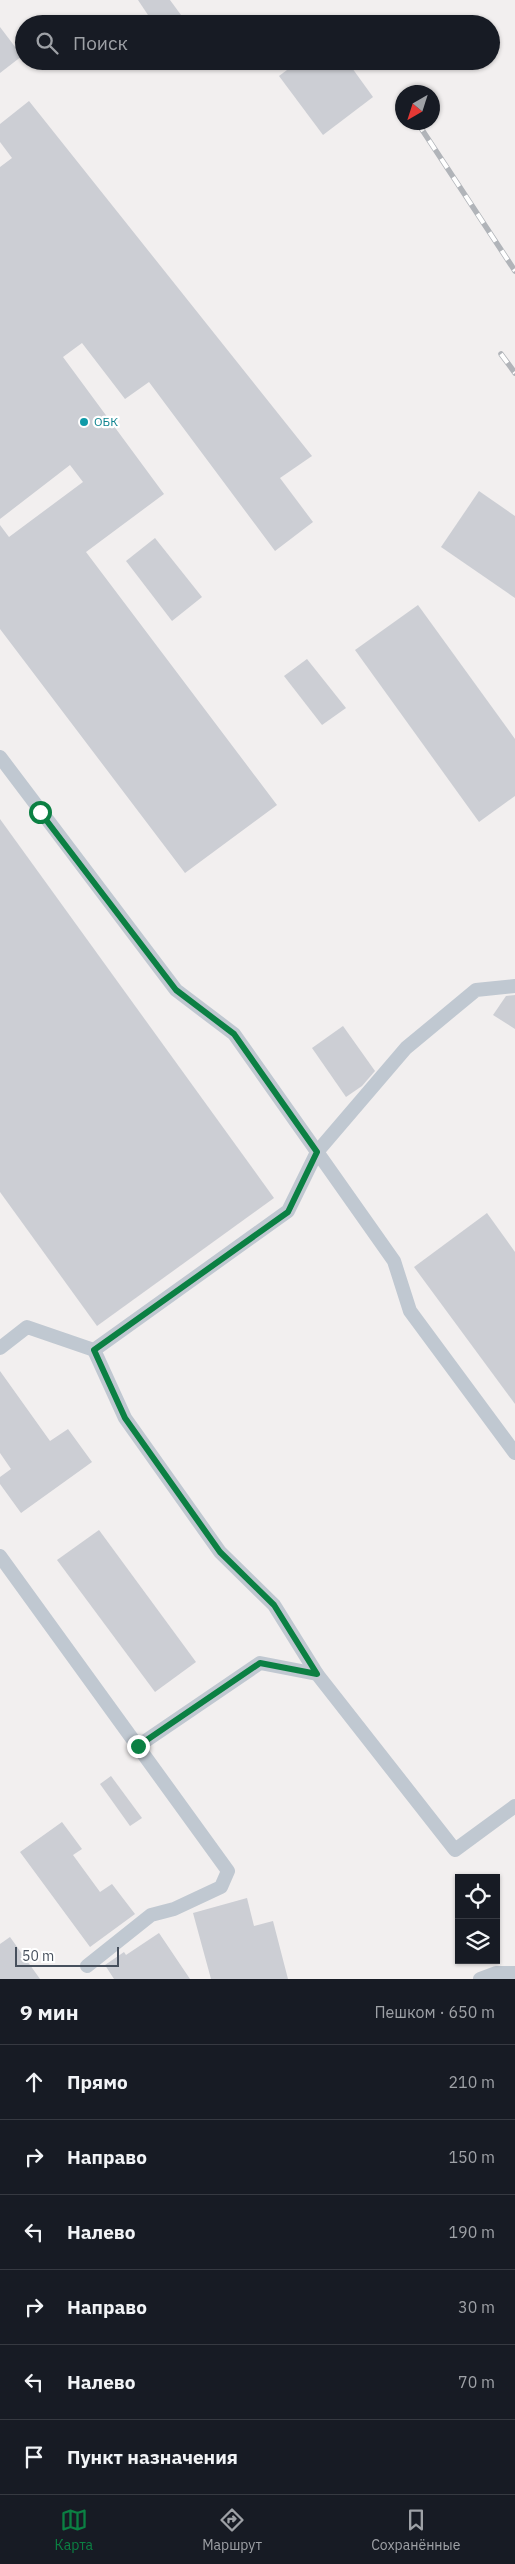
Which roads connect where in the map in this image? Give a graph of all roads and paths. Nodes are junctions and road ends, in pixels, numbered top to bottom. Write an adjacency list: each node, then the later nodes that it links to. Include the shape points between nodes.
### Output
1 (0, 757): 3 (lane, via 176,990 234,1034)
2 (515, 986): 3 (lane, via 476,990 420,1036 406,1048)
3 (317, 1152): 5 (lane, via 288,1212); 6 (lane, via 394,1261 410,1311)
4 (0, 1348): 5 (lane, via 27,1327)
5 (94, 1350): 8 (lane, via 125,1418 220,1552 274,1605)
6 (515, 1453)
7 (0, 1556): 9 (lane)
8 (317, 1674): 9 (lane, via 260,1663); 10 (lane, via 455,1850)
9 (138, 1746): 11 (lane, via 228,1871 222,1887 174,1909 151,1915)
10 (515, 1806)
11 (87, 1966)
12 (515, 1973): 13 (lane, via 496,1973)
13 (480, 1979)

